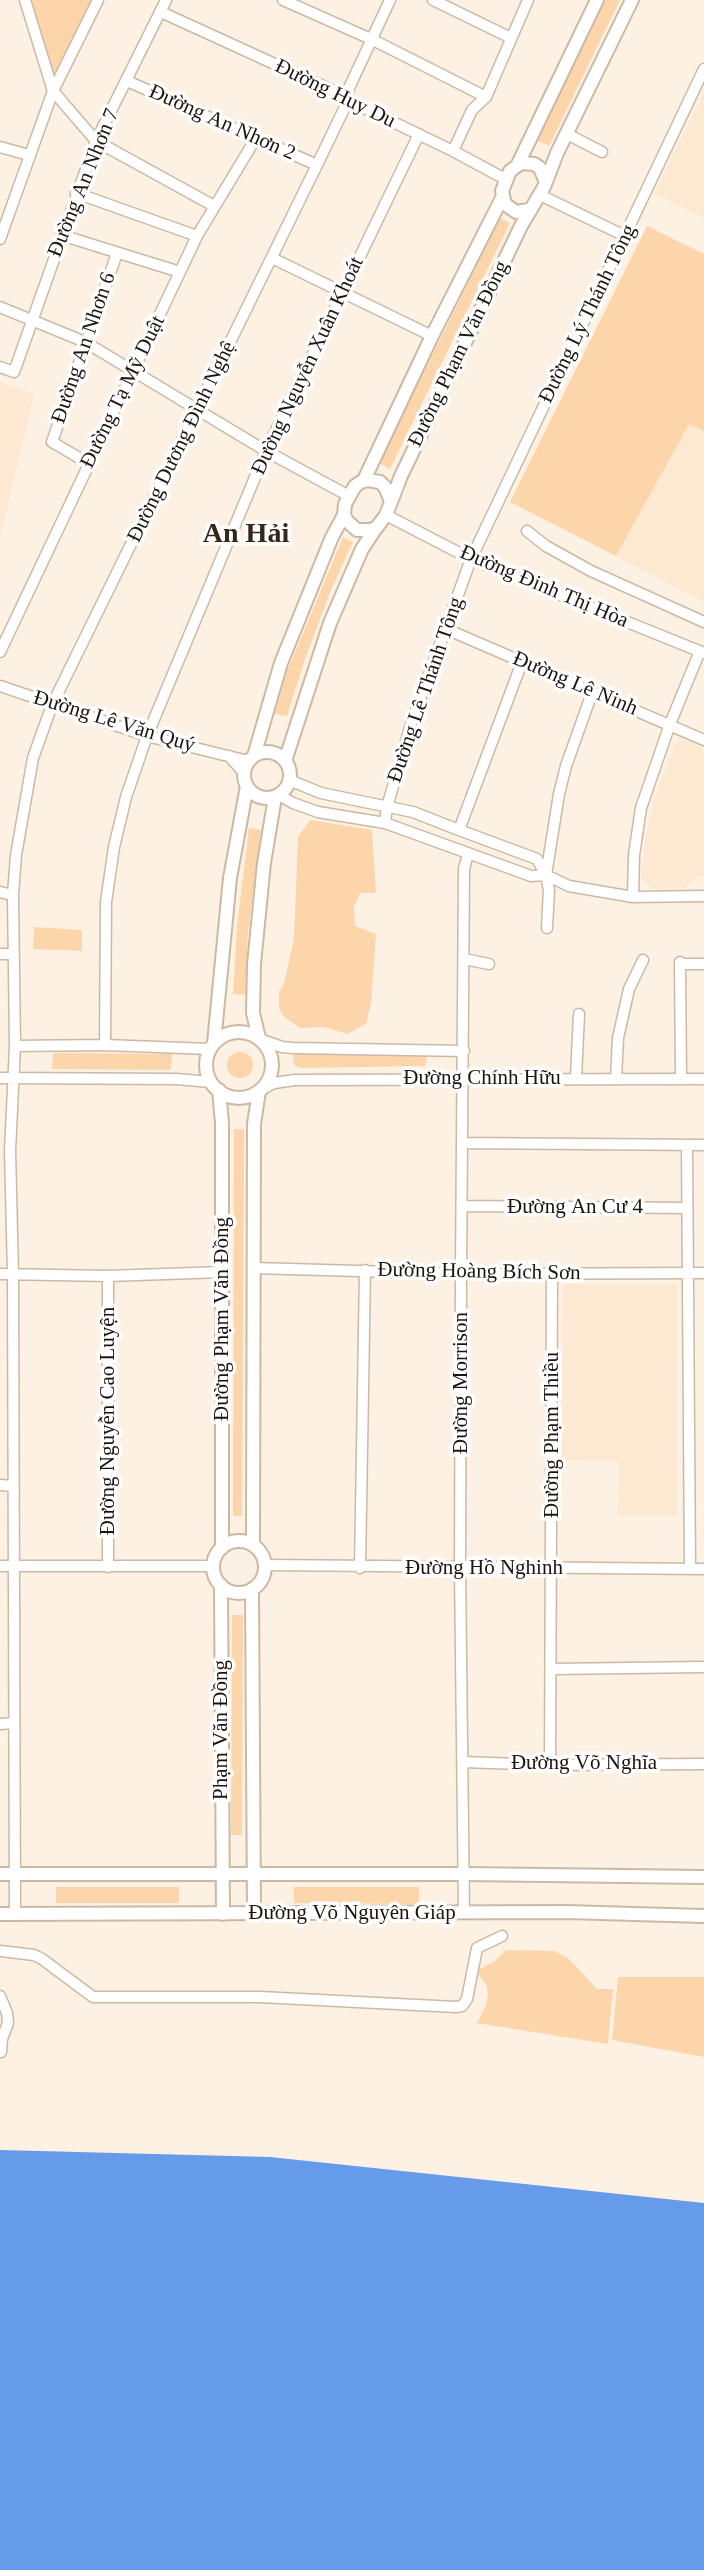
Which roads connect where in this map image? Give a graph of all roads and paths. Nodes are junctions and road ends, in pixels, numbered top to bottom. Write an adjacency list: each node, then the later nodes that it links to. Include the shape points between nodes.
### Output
1 (25, 0): 15 (street)
2 (98, 0): 15 (street)
3 (166, 0): 10 (street, Đường An Nhơn 7)
4 (283, 0): 12 (street)
5 (390, 0): 12 (street, Đường Dương Đình Nghệ)
6 (433, 0): 11 (street)
7 (528, 0): 11 (street)
8 (597, 0): 26 (main road)
9 (632, 0): 19 (main road)
10 (161, 12): 14 (street, Đường An Nhơn 7); 17 (street, Đường Huy Du)
11 (511, 38): 16 (street)
12 (370, 39): 16 (street); 17 (street, Đường Dương Đình Nghệ)
13 (704, 69): 37 (street, Đường Lý Thánh Tông)
14 (127, 81): 20 (street, Đường An Nhơn 2); 21 (street, Đường An Nhơn 7)
15 (53, 91): 21 (street); 25 (street)
16 (486, 97): 23 (street, via 472,110)
17 (347, 98): 18 (street, Đường Huy Du); 27 (street, Đường Dương Đình Nghệ)
18 (419, 134): 23 (street, Đường Huy Du); 42 (street, Đường Nguyễn Xuân Khoát)
19 (567, 134): 24 (street); 29 (main road)
20 (256, 138): 27 (street, Đường An Nhơn 2); 33 (street, Đường Tạ Mỹ Duật)
21 (96, 141): 30 (street, Đường An Nhơn 7); 33 (street)
22 (0, 147): 25 (street)
23 (453, 151): 28 (street, Đường Huy Du)
24 (602, 152)
25 (29, 155): 38 (street)
26 (518, 164): 28 (main road); 29 (main road, via 534,164)
27 (317, 165): 40 (street, Đường Dương Đình Nghệ)
28 (507, 180): 32 (main road)
29 (545, 180): 31 (main road)
30 (76, 193): 35 (street, Đường An Nhơn 7); 36 (street)
31 (540, 195): 34 (main road); 37 (street)
32 (502, 198): 34 (main road, via 516,212); 45 (main road, Đường Phạm Văn Đồng)
33 (215, 206): 36 (street, Đường Tạ Mỹ Duật)
34 (529, 210): 54 (main road, Đường Phạm Văn Đồng)
35 (61, 235): 39 (street); 44 (street, Đường An Nhơn 7)
36 (197, 236): 41 (street, Đường Tạ Mỹ Duật)
37 (625, 236): 59 (street, Đường Lý Thánh Tông)
38 (0, 239)
39 (117, 253): 41 (street); 46 (street, Đường An Nhơn 6)
40 (272, 258): 42 (street); 49 (street, Đường Dương Đình Nghệ)
41 (180, 272): 48 (street, Đường Tạ Mỹ Duật)
42 (342, 294): 45 (street); 50 (street, Đường Nguyễn Xuân Khoát)
43 (0, 307): 44 (street)
44 (31, 320): 46 (street); 47 (street, Đường An Nhơn 7, via 14,372)
45 (432, 336): 52 (main road, Đường Phạm Văn Đồng)
46 (85, 342): 48 (street); 51 (street, Đường An Nhơn 6, via 52,442)
47 (0, 367)
48 (133, 372): 49 (street); 51 (street, Đường Tạ Mỹ Duật)
49 (198, 410): 50 (street); 67 (street, Đường Dương Đình Nghệ)
50 (266, 451): 53 (street); 69 (street, Đường Nguyễn Xuân Khoát)
51 (88, 463): 62 (street, Đường Tạ Mỹ Duật)
52 (364, 480): 53 (main road); 54 (main road, via 380,482)
53 (349, 496): 55 (main road)
54 (390, 499): 56 (main road)
55 (344, 515): 57 (main road, via 357,530); 72 (main road, via 281,663)
56 (386, 515): 57 (main road); 59 (street, Đường Đinh Thị Hòa)
57 (377, 527): 71 (main road, via 362,549 330,623)
58 (527, 531): 60 (street, via 591,571)
59 (471, 559): 61 (street, Đường Lê Thánh Tông); 63 (street, Đường Đinh Thị Hòa)
60 (704, 622)
61 (446, 629): 64 (street, Đường Lê Ninh); 75 (street, Đường Lê Thánh Tông)
62 (0, 652)
63 (702, 652): 68 (street)
64 (522, 662): 66 (street, Đường Lê Ninh); 77 (street)
65 (0, 686): 67 (street, Đường Lê Văn Quý)
66 (592, 693): 68 (street, Đường Lê Ninh); 79 (street, via 566,766)
67 (52, 705): 69 (street, Đường Lê Văn Quý); 81 (street, Đường Dương Đình Nghệ, via 33,758)
68 (670, 724): 70 (street, Đường Lê Ninh); 83 (street, via 641,808)
69 (147, 736): 72 (street, Đường Lê Văn Quý, via 229,756); 93 (street, Đường Nguyễn Xuân Khoát, via 126,797 106,902)
70 (704, 740)
71 (285, 761): 72 (main road, via 271,752); 73 (main road)
72 (248, 769): 74 (main road, via 259,797); 95 (main road, via 230,878)
73 (289, 780): 74 (main road); 75 (street, via 321,793)
74 (277, 796): 76 (street, via 318,812); 92 (main road, via 264,863 254,964 253,1013)
75 (387, 807): 76 (street, Đường Lê Thánh Tông); 77 (street)
76 (385, 823): 78 (street)
77 (460, 830): 79 (street, via 537,859)
78 (468, 854): 79 (street, via 531,876); 87 (street, Đường Morrison)
79 (546, 875): 83 (street, via 569,887); 84 (street)
80 (0, 892): 81 (street)
81 (13, 895): 86 (street, Đường Dương Đình Nghệ)
82 (704, 896): 83 (street)
83 (634, 897)
84 (547, 928)
85 (0, 954): 86 (street)
86 (13, 954): 94 (street, Đường Dương Đình Nghệ)
87 (464, 959): 89 (street); 96 (street, Đường Morrison)
88 (643, 960): 101 (street, via 629,989 618,1038)
89 (489, 964)
90 (704, 964): 102 (street, via 680,963)
91 (579, 1014): 100 (street)
92 (261, 1039): 95 (main road, via 236,1031); 96 (street, Đường Chính Hữu, via 293,1048); 105 (main road, via 273,1064)
93 (105, 1045): 94 (street); 95 (street)
94 (15, 1046): 98 (street)
95 (212, 1046): 104 (main road, via 206,1066)
96 (464, 1051): 99 (street, Đường Morrison)
97 (0, 1078): 98 (street)
98 (14, 1078): 104 (street, via 176,1079); 109 (street)
99 (464, 1078): 100 (street, Đường Chính Hữu); 105 (street, Đường Chính Hữu, via 295,1080); 106 (street, Đường Morrison)
100 (576, 1078): 101 (street, Đường Chính Hữu)
101 (616, 1079): 102 (street, Đường Chính Hữu)
102 (681, 1079): 103 (street, Đường Chính Hữu)
103 (704, 1079)
104 (215, 1086): 105 (main road, via 234,1098); 114 (main road, Đường Phạm Văn Đồng, via 222,1124)
105 (261, 1090): 112 (main road, Đường Phạm Văn Đồng, via 254,1124)
106 (463, 1143): 107 (street); 110 (street, Đường Morrison)
107 (687, 1145): 108 (street); 111 (street)
108 (704, 1145)
109 (5, 1151): 118 (street)
110 (462, 1206): 111 (street, Đường An Cư 4); 119 (street, Đường Morrison)
111 (687, 1208): 115 (street)
112 (254, 1268): 113 (street, Đường Hoàng Bích Sơn); 124 (main road, Đường Phạm Văn Đồng)
113 (365, 1270): 119 (street, Đường Hoàng Bích Sơn); 131 (street)
114 (222, 1272): 121 (street); 125 (main road, Đường Phạm Văn Đồng)
115 (686, 1273): 116 (street, Đường Hoàng Bích Sơn); 120 (street, Đường Hoàng Bích Sơn); 134 (street)
116 (704, 1273)
117 (0, 1274): 118 (street)
118 (13, 1274): 121 (street); 123 (street)
119 (461, 1274): 120 (street, Đường Hoàng Bích Sơn); 132 (street, Đường Morrison)
120 (552, 1274): 133 (street, Đường Phạm Thiều)
121 (108, 1276): 130 (street, Đường Nguyễn Cao Luyện)
122 (0, 1485): 123 (street)
123 (13, 1486): 127 (street)
124 (253, 1545): 125 (main road, via 233,1542); 129 (main road)
125 (222, 1548): 128 (main road)
126 (0, 1566): 127 (street)
127 (14, 1566): 130 (street); 140 (street)
128 (214, 1566): 130 (street); 136 (main road)
129 (265, 1566): 131 (street, Đường Hồ Nghinh); 137 (main road)
130 (108, 1567)
131 (360, 1568): 132 (street, Đường Hồ Nghinh)
132 (460, 1568): 133 (street, Đường Hồ Nghinh); 142 (street, Đường Morrison)
133 (551, 1568): 134 (street, Đường Hồ Nghinh); 139 (street, Đường Phạm Thiều)
134 (690, 1569): 135 (street, Đường Hồ Nghinh)
135 (704, 1569)
136 (221, 1585): 137 (main road, via 233,1592); 149 (main road, Phạm Văn Đồng)
137 (252, 1589): 147 (main road, Phạm Văn Đồng)
138 (704, 1667): 139 (street)
139 (552, 1669): 144 (street, Đường Phạm Thiều)
140 (14, 1723): 141 (street); 146 (street)
141 (0, 1724)
142 (463, 1762): 144 (street, Đường Võ Nghĩa); 148 (street, Đường Morrison)
143 (704, 1764): 144 (street, Đường Võ Nghĩa)
144 (550, 1765)
145 (0, 1874): 146 (main road, Đường Võ Nguyên Giáp)
146 (15, 1874): 149 (main road, Đường Võ Nguyên Giáp); 154 (street)
147 (254, 1874): 148 (main road, Đường Võ Nguyên Giáp); 149 (main road, Đường Võ Nguyên Giáp); 151 (main road)
148 (464, 1874): 150 (main road, Đường Võ Nguyên Giáp); 152 (street, Đường Morrison)
149 (222, 1875): 155 (main road)
150 (704, 1877)
151 (254, 1913): 152 (main road, Đường Võ Nguyên Giáp); 155 (main road, Đường Võ Nguyên Giáp)
152 (464, 1913): 156 (main road, Đường Võ Nguyên Giáp)
153 (0, 1914): 154 (main road, Đường Võ Nguyên Giáp)
154 (15, 1914): 155 (main road, Đường Võ Nguyên Giáp)
155 (223, 1914)
156 (704, 1916)
157 (502, 1936): 158 (street, via 477,1948 467,1999 456,2007 260,1997 93,1997 34,1955)
158 (0, 1951)
159 (0, 1996): 160 (street, via 8,2022)
160 (1, 2052)

